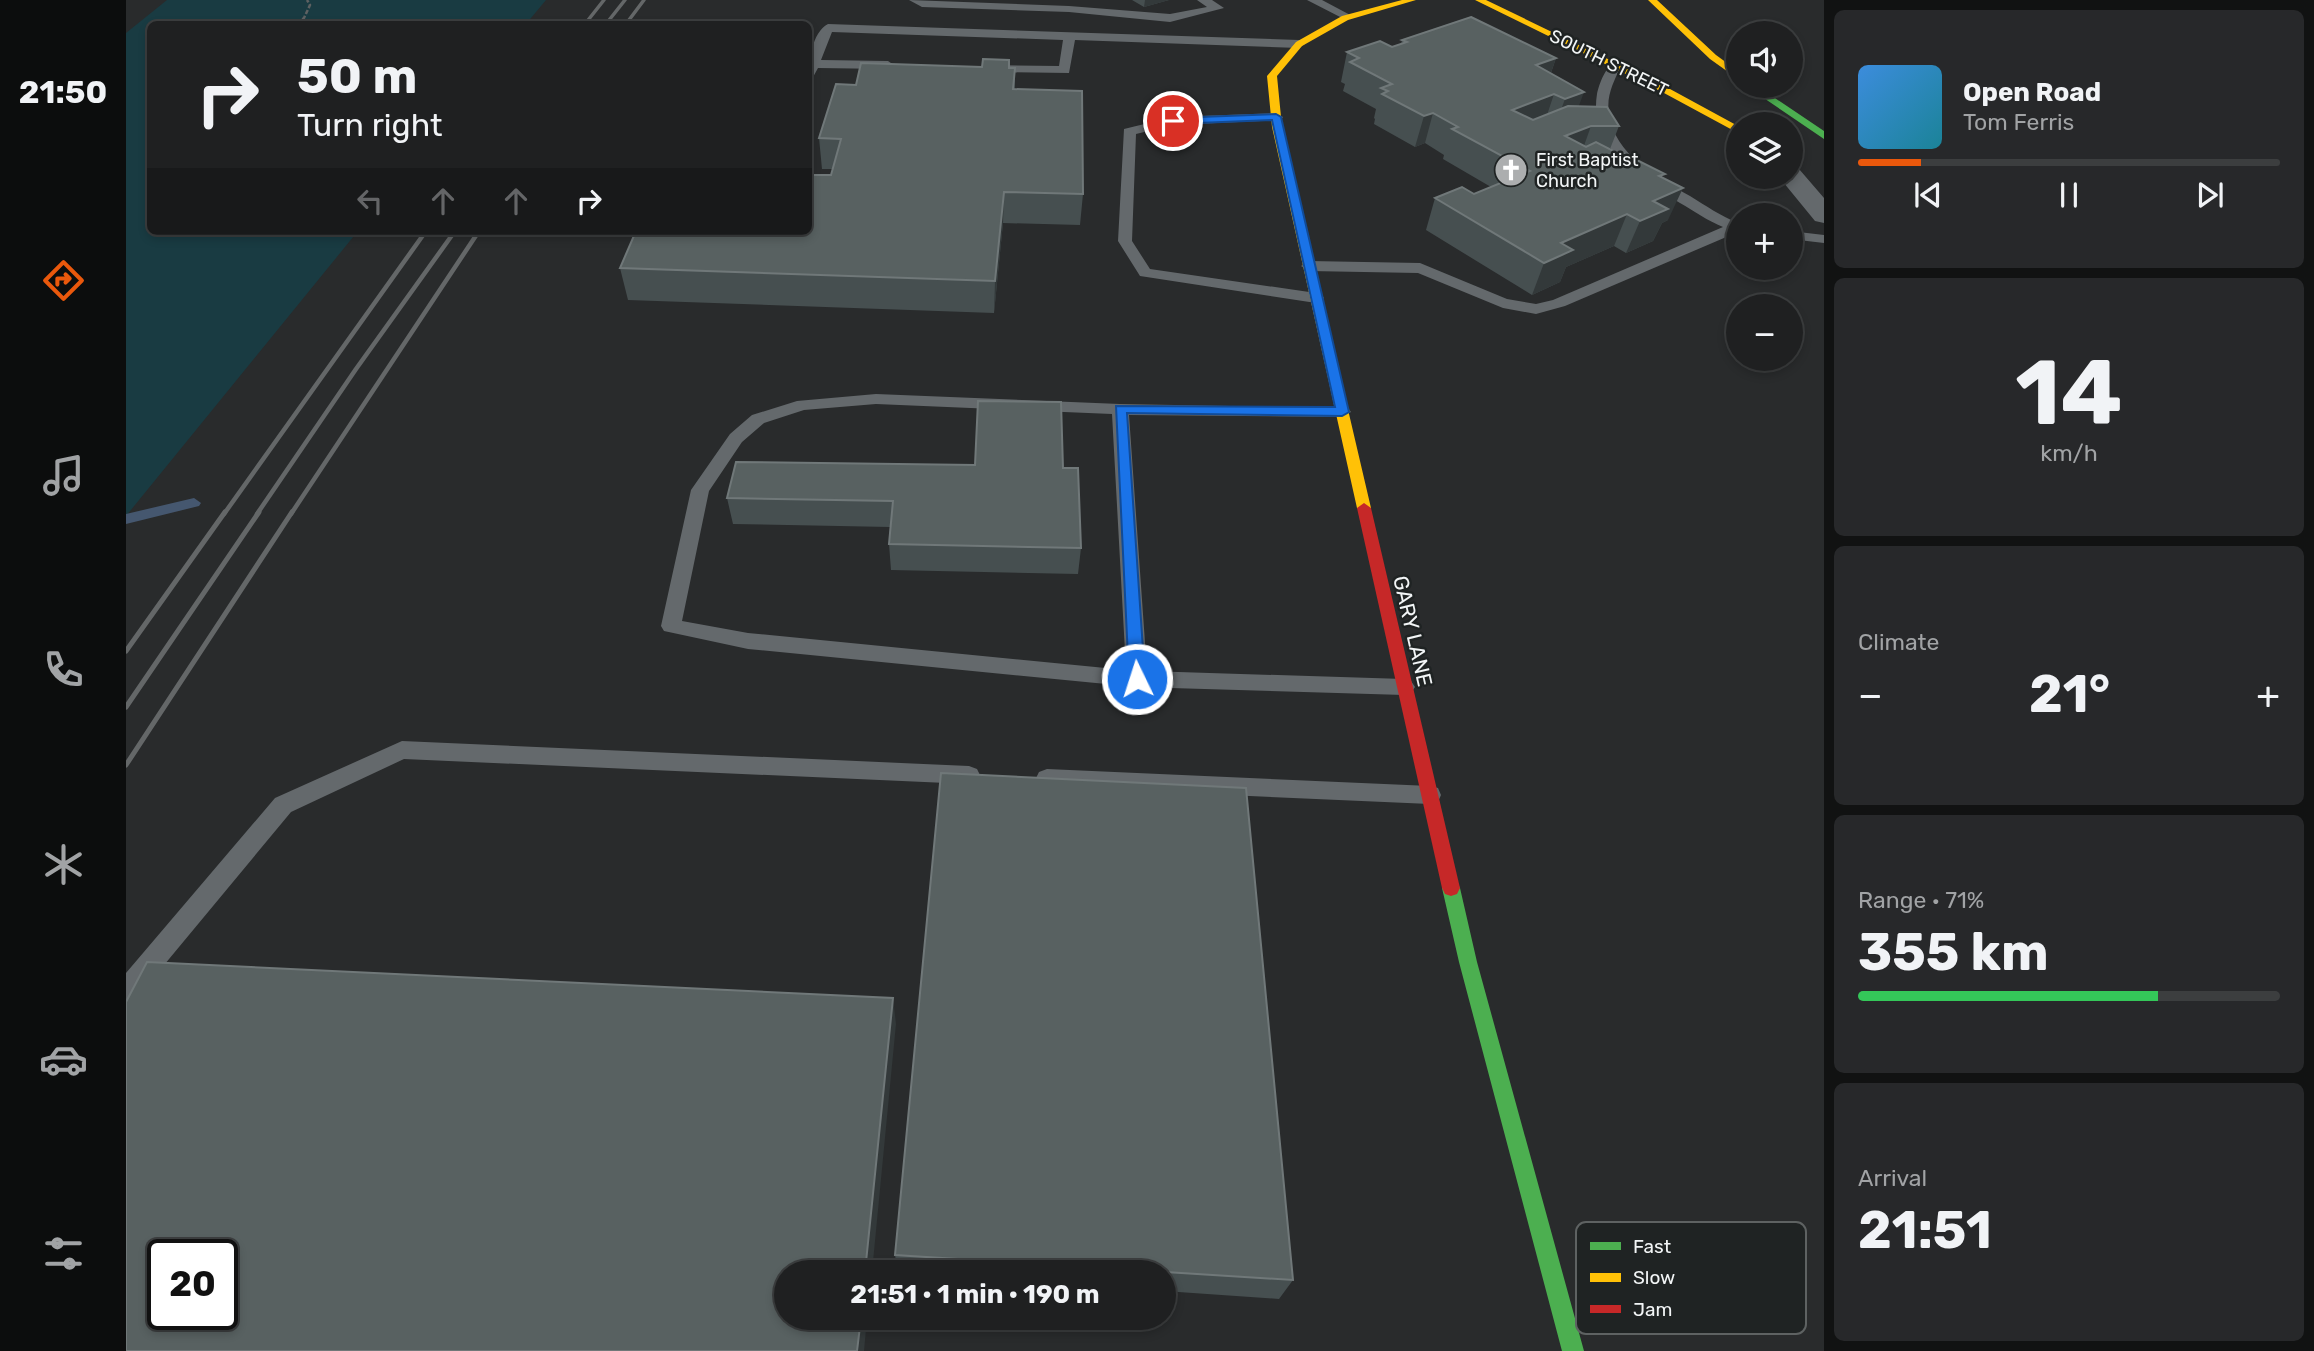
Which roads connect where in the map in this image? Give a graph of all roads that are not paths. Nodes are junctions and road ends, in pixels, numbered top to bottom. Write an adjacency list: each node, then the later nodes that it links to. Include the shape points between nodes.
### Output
1 (915, 0): 2 (lane, via 1170,18 1218,8)
2 (1203, 0)
3 (1313, 0): 7 (lane)
4 (1412, 0): 7 (street, GARY LANE)
5 (1479, 0): 11 (street, SOUTH STREET)
6 (1652, 0): 13 (street)
7 (1348, 17): 9 (street, GARY LANE)
8 (1069, 36): 9 (lane); 12 (lane, via 1065,70); 14 (lane, via 828,28)
9 (1299, 44): 17 (street, GARY LANE, via 1272,76)
10 (906, 66): 15 (lane)
11 (1615, 66): 18 (street, SOUTH STREET); 22 (lane, via 1604,83 1600,110 1610,143 1646,177)
12 (972, 67)
13 (1726, 67)
14 (812, 68)
15 (812, 70)
16 (1769, 98): 19 (street)
17 (1276, 117): 26 (street, GARY LANE); 27 (lane, via 1173,121 1129,132 1125,241 1145,273)
18 (1726, 124)
19 (1824, 136)
20 (1802, 189): 21 (street)
21 (1824, 215)
22 (1726, 222)
23 (1726, 232): 26 (lane, via 1536,309 1503,303 1420,268)
24 (1803, 237): 25 (lane)
25 (1824, 239)
26 (1309, 266): 27 (street, GARY LANE)
27 (1316, 298): 29 (street, GARY LANE)
28 (1120, 409): 29 (lane); 30 (lane); 30 (lane, via 876,399 803,405 758,419 736,438 700,490 671,626 748,641)
29 (1342, 412): 31 (street, GARY LANE)
30 (1137, 679): 31 (lane)
31 (1404, 687): 34 (street, GARY LANE)
32 (985, 776): 35 (lane, via 401,750 284,804)
33 (1027, 778): 34 (lane)
34 (1430, 795): 36 (street, GARY LANE, via 1468,962)
35 (126, 992)
36 (1573, 1351)

